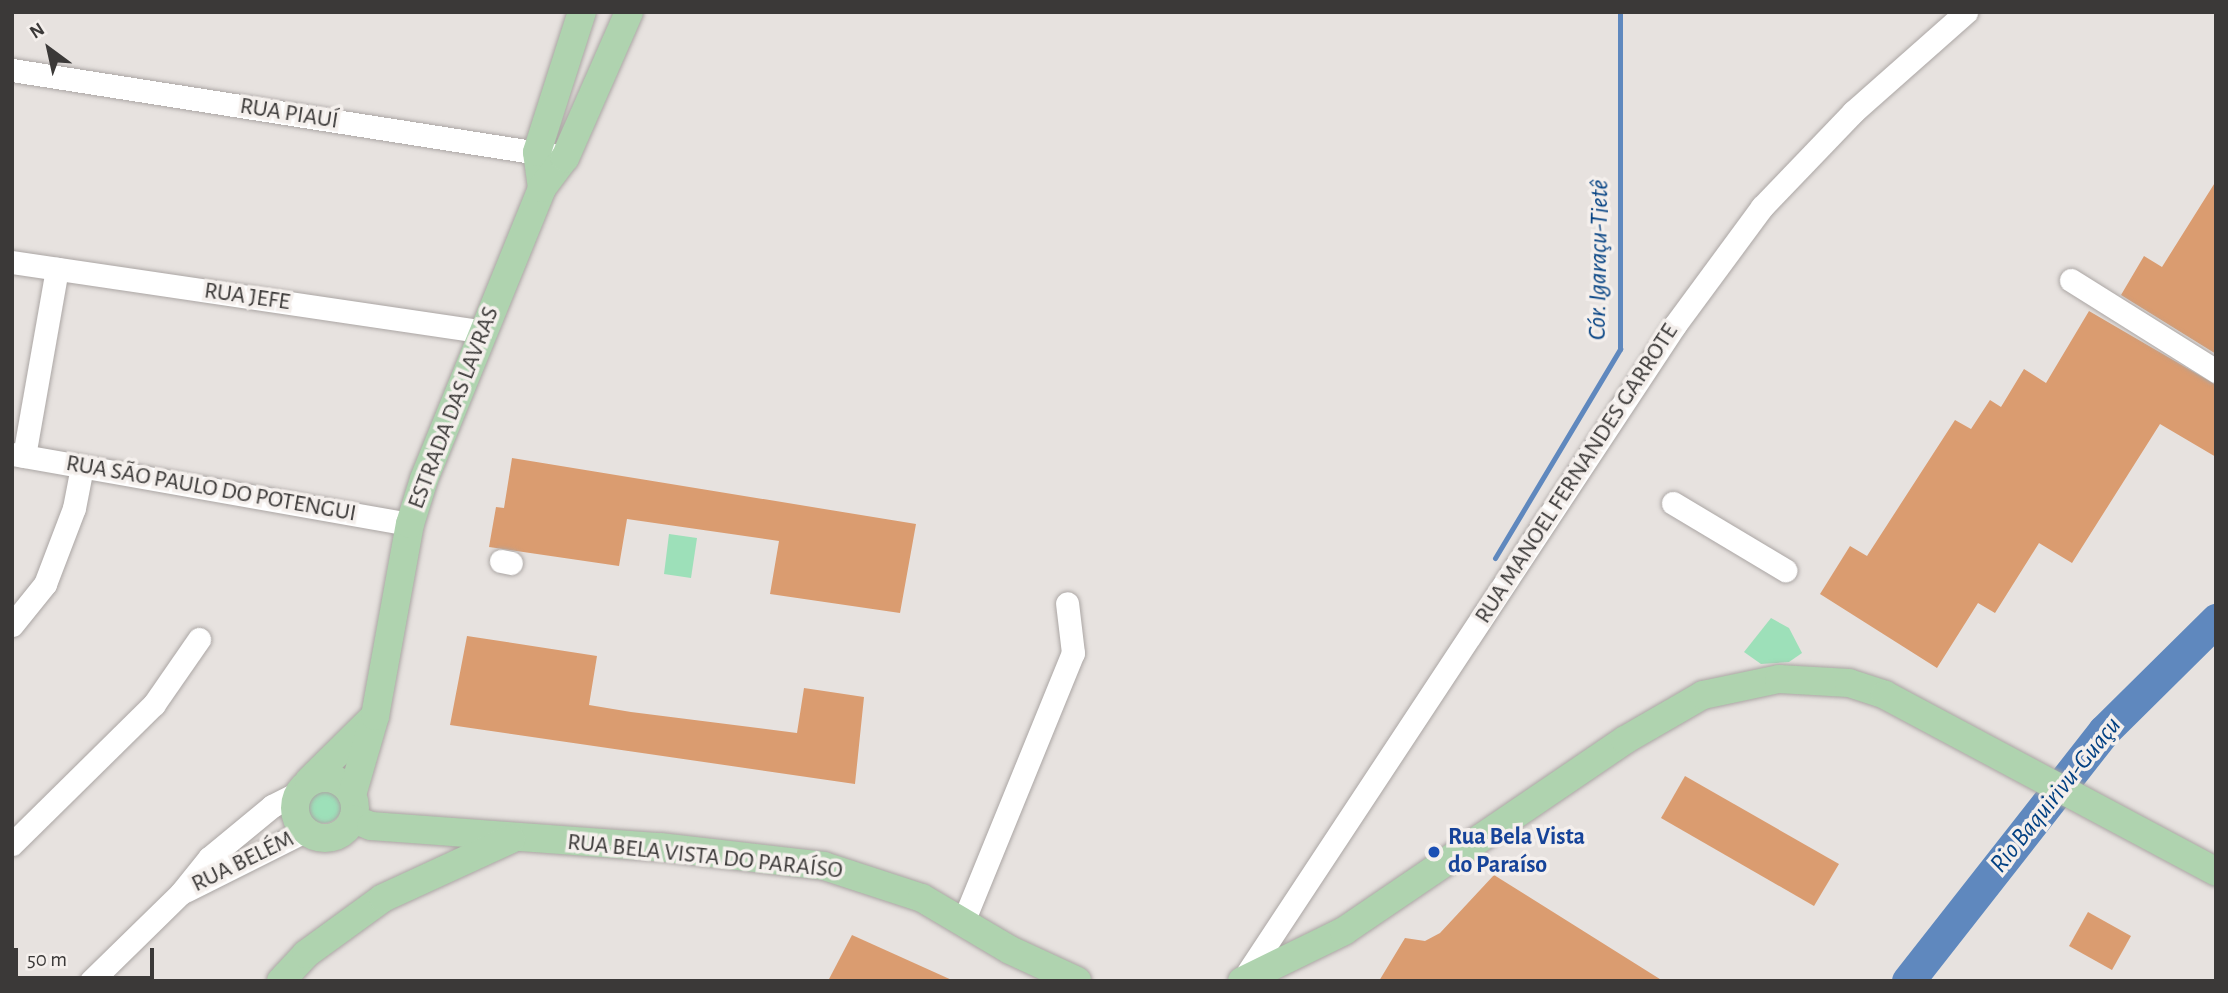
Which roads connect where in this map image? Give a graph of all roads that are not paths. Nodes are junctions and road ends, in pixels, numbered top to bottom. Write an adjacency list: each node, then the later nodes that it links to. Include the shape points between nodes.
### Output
1 (582, 12): 5 (main road)
2 (629, 12): 6 (main road, ESTRADA DAS LAVRAS)
3 (1966, 12): 34 (street, RUA MANOEL FERNANDES GARROTE, via 1853,112 1762,207 1675,326)
4 (12, 70): 5 (street, RUA PIAUÍ)
5 (537, 152): 6 (street, RUA PIAUÍ); 7 (main road)
6 (565, 158): 7 (main road, ESTRADA DAS LAVRAS)
7 (542, 188): 11 (main road, ESTRADA DAS LAVRAS)
8 (12, 262): 9 (street, RUA JEFE)
9 (57, 269): 11 (street, RUA JEFE); 13 (street)
10 (2071, 280): 12 (street)
11 (482, 331): 16 (main road, ESTRADA DAS LAVRAS, via 447,413)
12 (2216, 371)
13 (18, 455): 14 (street, RUA SÃO PAULO DO POTENGUI)
14 (82, 467): 16 (street, RUA SÃO PAULO DO POTENGUI); 19 (street, via 74,508 45,584)
15 (1673, 503): 17 (street)
16 (411, 524): 21 (main road, ESTRADA DAS LAVRAS)
17 (1785, 570)
18 (1067, 603): 30 (street, via 1073,653)
19 (12, 625)
20 (200, 639): 26 (street, via 154,704)
21 (375, 716): 22 (main road); 23 (main road, ESTRADA DAS LAVRAS)
22 (304, 787): 23 (main road, via 339,781); 24 (main road, via 295,813); 29 (street, RUA BELÉM, via 272,806 209,858)
23 (347, 817): 24 (main road, via 325,838); 25 (main road, RUA BELA VISTA DO PARAÍSO, via 371,826); 27 (main road)
24 (305, 831): 29 (street, RUA BELÉM)
25 (514, 838): 27 (main road); 30 (main road, RUA BELA VISTA DO PARAÍSO, via 660,847 824,866 922,898)
26 (12, 844)
27 (469, 858): 33 (main road, via 383,898 347,921)
28 (2216, 873): 34 (main road, via 1885,695 1849,683 1791,679 1742,684 1703,695 1625,740 1344,931)
29 (181, 893): 32 (street, RUA BELÉM)
30 (963, 922): 31 (main road, RUA BELA VISTA DO PARAÍSO)
31 (1071, 980)
32 (91, 981)
33 (281, 981)
34 (1242, 981)

